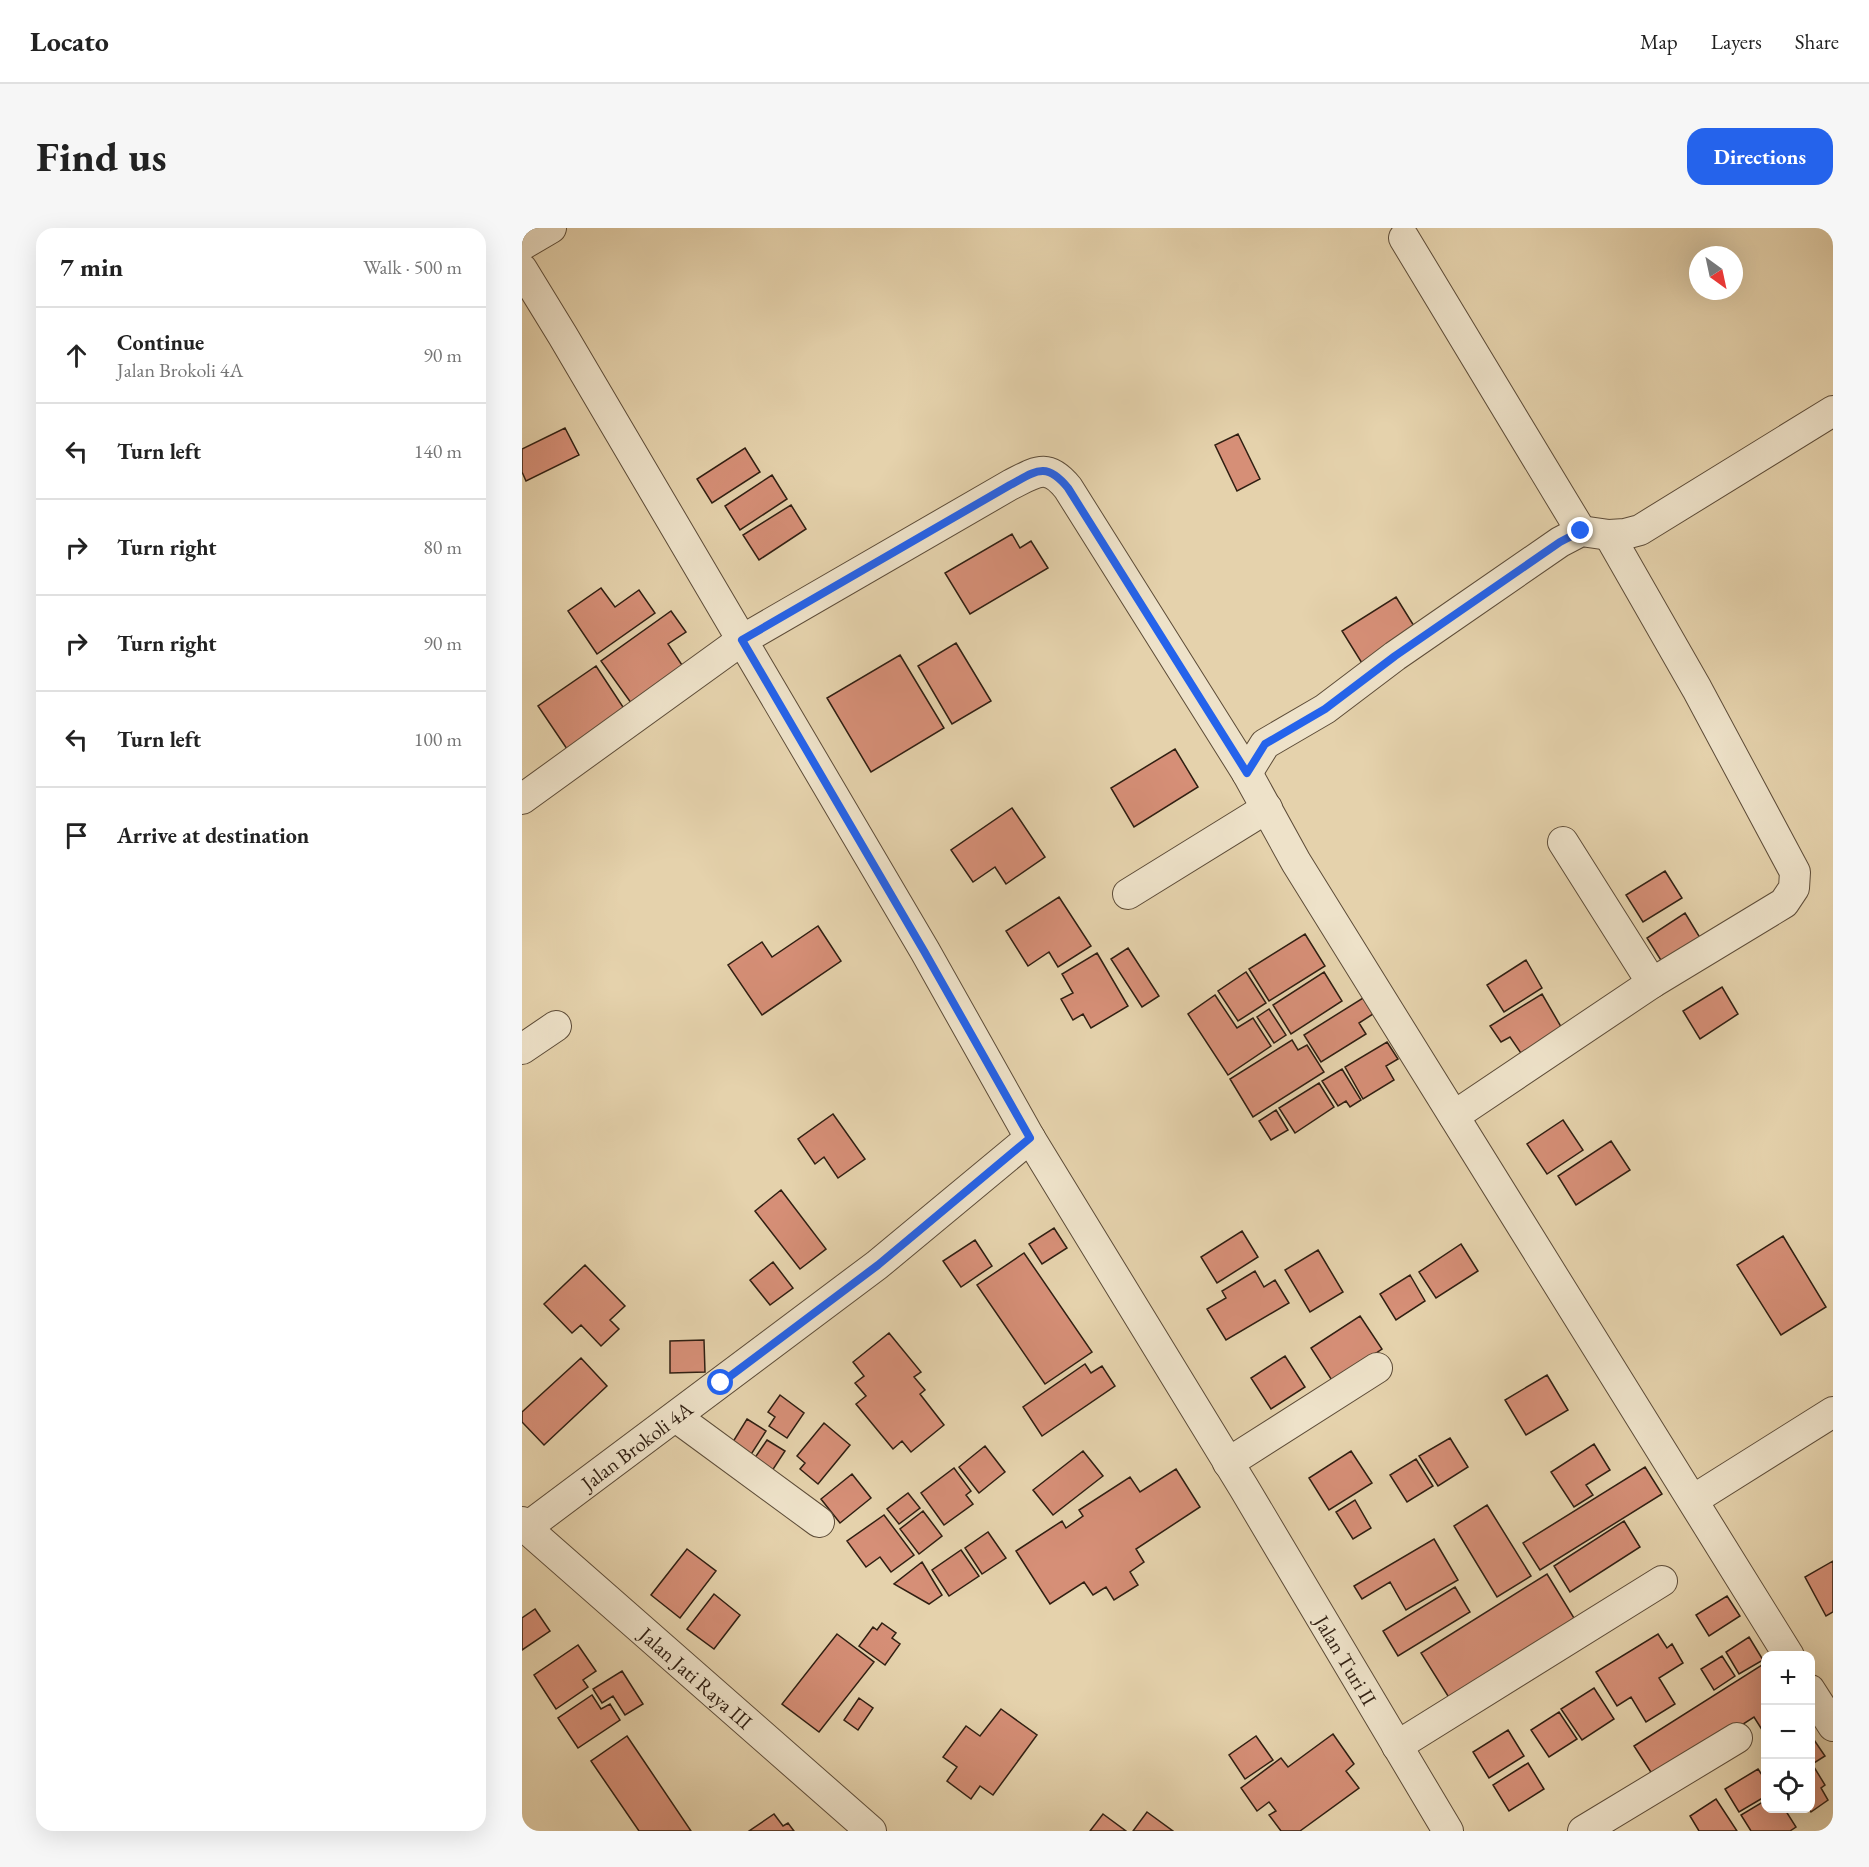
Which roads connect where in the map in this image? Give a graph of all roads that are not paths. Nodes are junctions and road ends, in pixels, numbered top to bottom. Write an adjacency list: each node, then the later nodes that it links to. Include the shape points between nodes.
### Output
1 (551, 228): 3 (street)
2 (1404, 238): 6 (street)
3 (522, 245)
4 (522, 269): 7 (street, Jalan Turi II)
5 (1833, 411): 6 (street, via 1651,524 1625,534)
6 (1595, 533): 8 (street, via 1560,542 1414,642 1325,709 1265,744); 13 (street, via 1697,689 1795,872 1794,888 1784,903)
7 (742, 640): 8 (street, via 1010,485 1032,473 1048,470 1068,488); 9 (street); 17 (street, Jalan Turi II)
8 (1247, 773): 10 (street)
9 (522, 799)
10 (1267, 808): 12 (street); 16 (street, via 1296,862)
11 (1563, 842): 13 (street)
12 (1128, 894)
13 (1652, 983): 16 (street)
14 (556, 1026): 15 (street)
15 (522, 1050)
16 (1454, 1116): 22 (street)
17 (1030, 1138): 20 (street, Jalan Brokoli 4A, via 878,1265); 21 (street, Jalan Turi II)
18 (1377, 1368): 21 (street)
19 (1833, 1412): 22 (street)
20 (676, 1417): 23 (street); 24 (street, Jalan Brokoli 4A)
21 (1227, 1463): 30 (street, Jalan Turi II)
22 (1694, 1500): 26 (street)
23 (819, 1522)
24 (524, 1525): 31 (street, Jalan Jati Raya III)
25 (1662, 1581): 30 (street)
26 (1786, 1651)
27 (1815, 1698): 28 (street)
28 (1833, 1726)
29 (1737, 1738): 33 (street)
30 (1397, 1746): 32 (street, Jalan Turi II)
31 (871, 1831)
32 (1448, 1831)
33 (1583, 1831)

